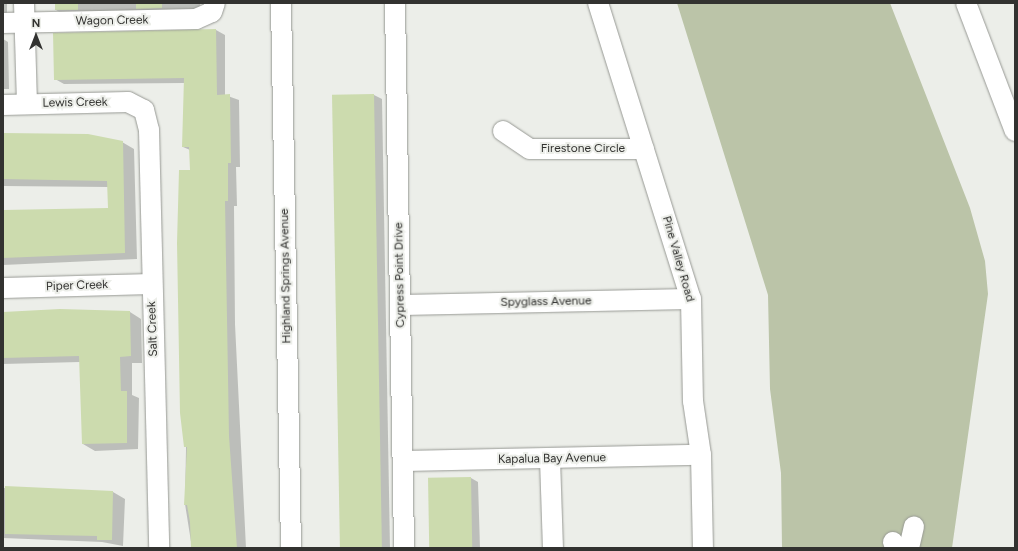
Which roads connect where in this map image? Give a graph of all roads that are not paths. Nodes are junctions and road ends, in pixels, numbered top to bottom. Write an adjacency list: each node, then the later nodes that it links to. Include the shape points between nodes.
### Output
1 (281, 3): 24 (street, Highland Springs Avenue)
2 (395, 3): 17 (street, Cypress Point Drive)
3 (598, 3): 13 (street, Pine Valley Road)
4 (966, 3): 12 (street)
5 (215, 5): 6 (street, Wagon Creek, via 204,18 196,19)
6 (25, 13): 7 (street, Wagon Creek); 8 (street)
7 (3, 23)
8 (27, 104): 9 (street, Lewis Creek); 10 (street, Lewis Creek, via 128,102)
9 (3, 105)
10 (144, 110): 14 (street, Salt Creek, via 149,130)
11 (503, 131): 13 (street, Firestone Circle, via 530,149)
12 (1015, 131)
13 (644, 149): 16 (street, Pine Valley Road)
14 (151, 284): 15 (street, Piper Creek); 23 (street, Salt Creek)
15 (3, 288)
16 (691, 299): 17 (street, Spyglass Avenue); 18 (street, Pine Valley Road, via 693,401)
17 (401, 305): 20 (street, Cypress Point Drive)
18 (701, 455): 19 (street, Kapalua Bay Avenue); 27 (street, Pine Valley Road)
19 (550, 459): 20 (street, Kapalua Bay Avenue); 26 (street)
20 (403, 461): 25 (street, Cypress Point Drive)
21 (914, 526): 22 (street)
22 (899, 546)
23 (159, 548)
24 (291, 548)
25 (404, 548)
26 (553, 548)
27 (703, 548)

